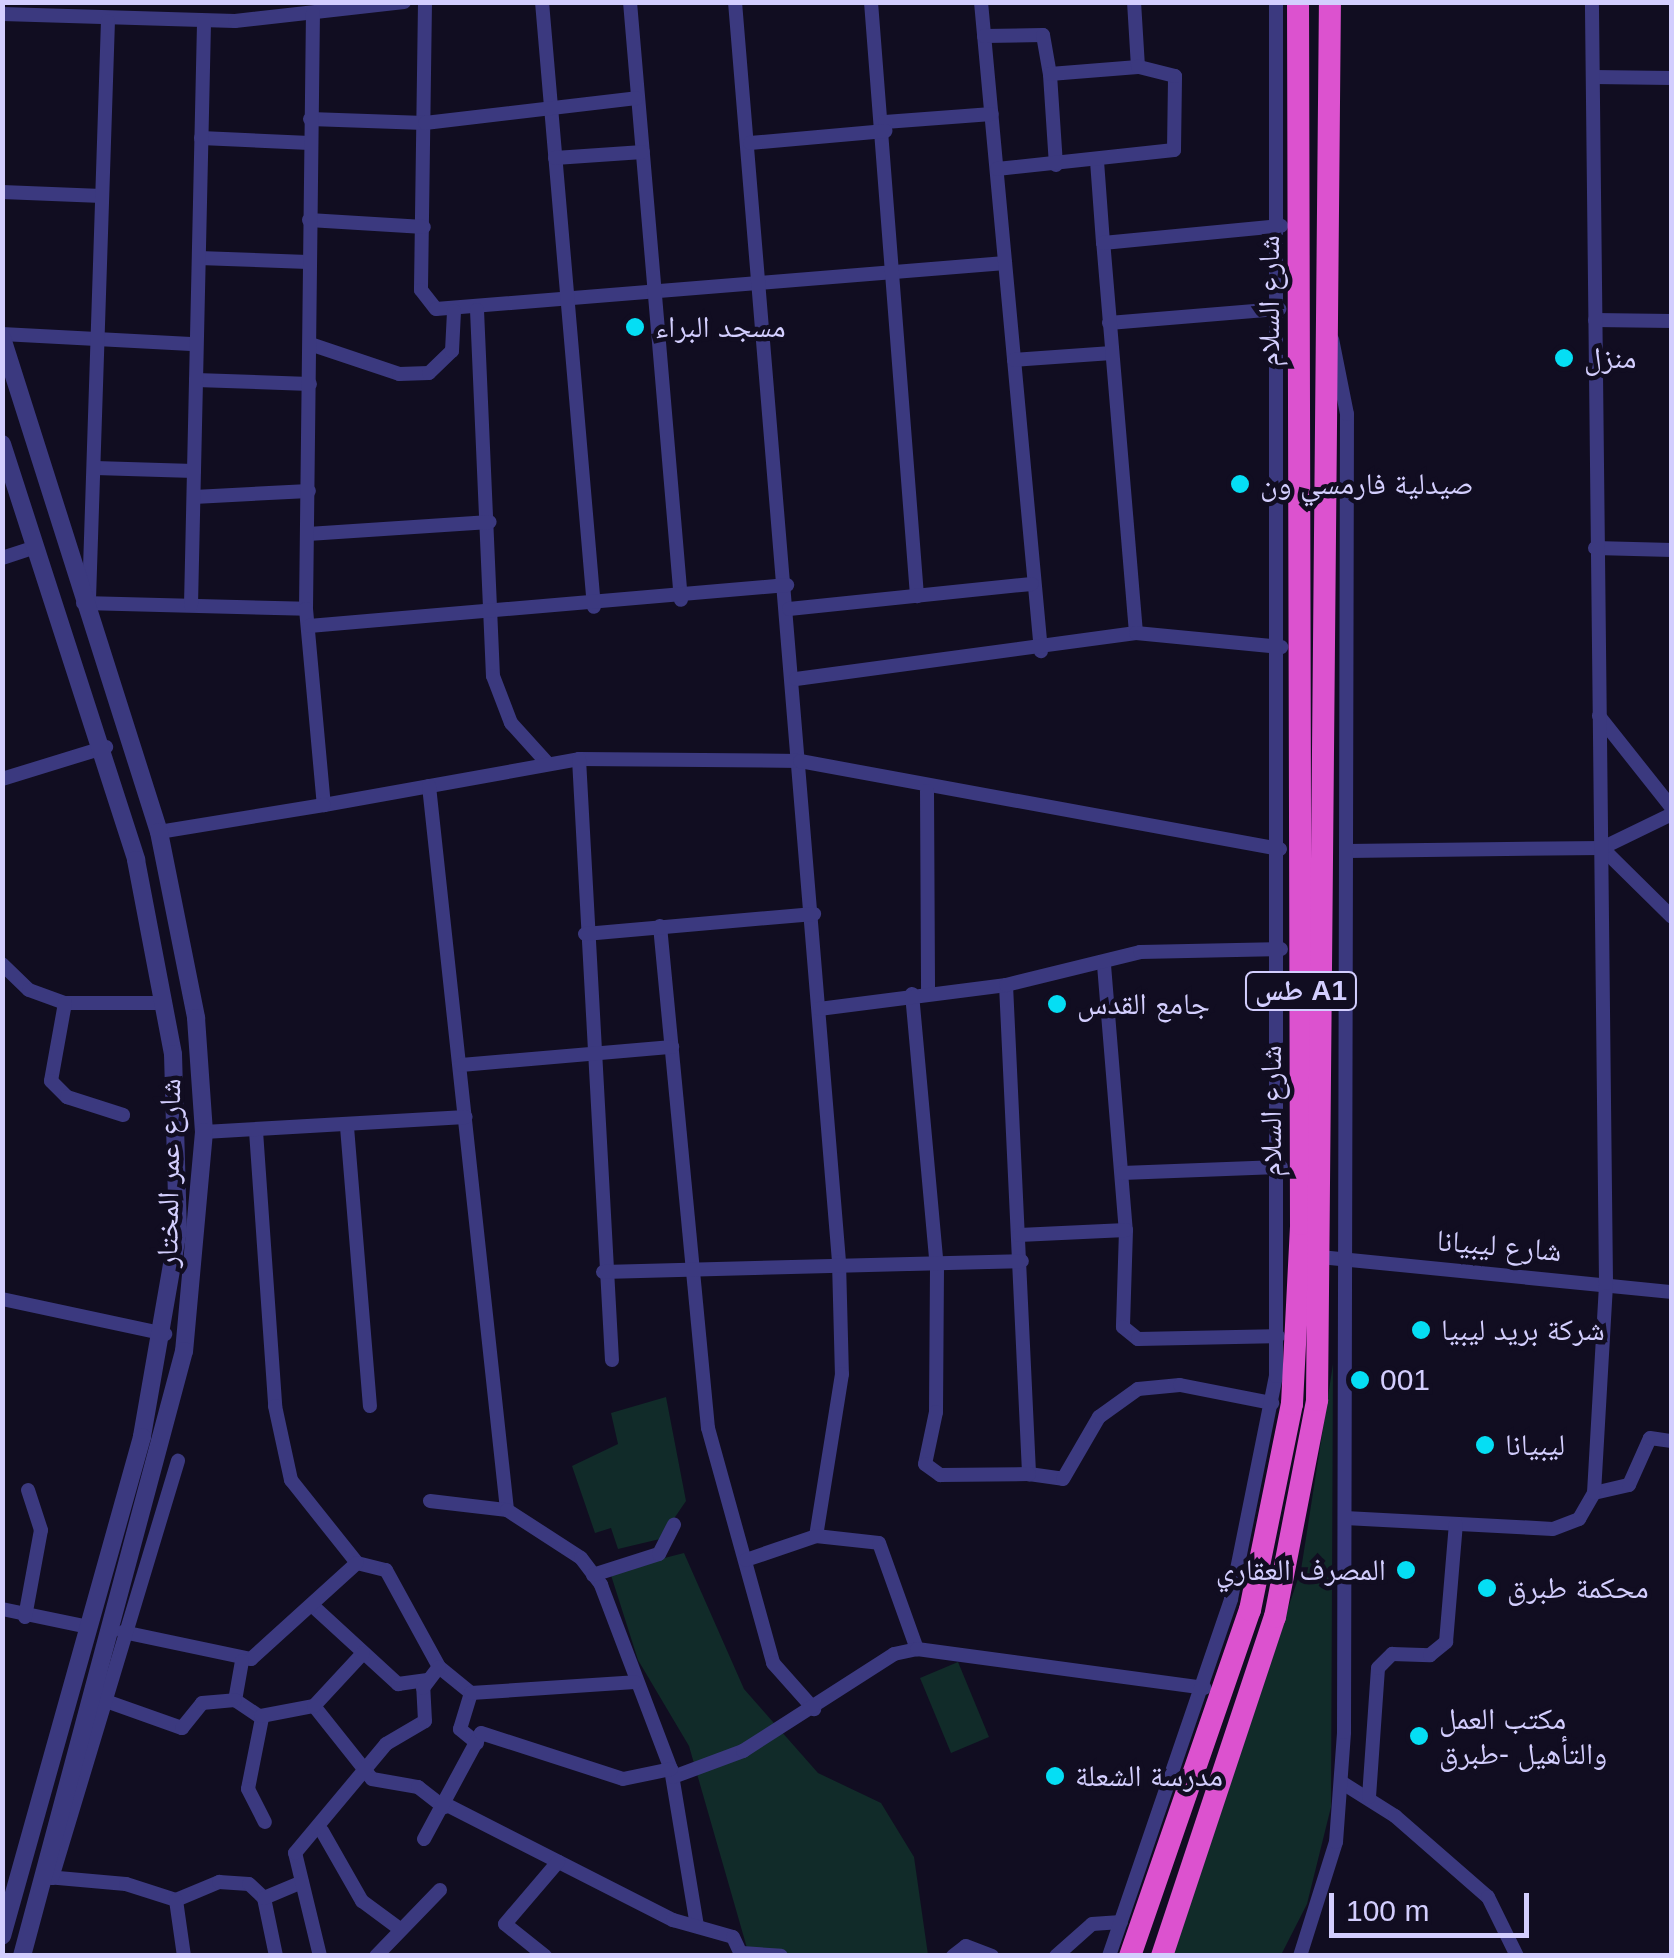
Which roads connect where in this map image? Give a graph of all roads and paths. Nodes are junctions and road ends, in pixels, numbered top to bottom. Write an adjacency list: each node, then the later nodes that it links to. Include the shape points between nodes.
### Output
1 (235, 2): 19 (street)
2 (404, 2): 14 (street)
3 (425, 2): 29 (street)
4 (542, 2): 26 (street)
5 (630, 2): 25 (street)
6 (734, 2): 33 (street)
7 (872, 2): 30 (street)
8 (981, 2): 20 (street)
9 (1134, 2): 21 (street)
10 (1276, 2): 42 (street)
11 (1298, 2): 213 (highway, شارع السلام / طس A1, via 1301,1224 1292,1404 1250,1610)
12 (1330, 2): 55 (highway, شارع السلام)
13 (1592, 2): 23 (street)
14 (336, 6): 16 (street)
15 (2, 14): 17 (street)
16 (313, 14): 19 (street); 28 (street)
17 (108, 20): 18 (street); 40 (street)
18 (204, 21): 19 (street); 31 (street)
19 (235, 21)
20 (984, 36): 22 (street, via 1042,35); 27 (street)
21 (1138, 68): 22 (street); 36 (street, via 1174,76 1178,143 1168,154)
22 (1050, 74): 37 (street)
23 (1593, 78): 24 (street); 56 (street)
24 (1672, 78)
25 (638, 98): 26 (street); 34 (street)
26 (553, 110): 29 (street); 35 (street)
27 (992, 114): 30 (street); 38 (street)
28 (310, 119): 29 (street); 32 (street)
29 (425, 122): 43 (street)
30 (885, 126): 33 (street); 48 (street)
31 (201, 138): 32 (street); 45 (street)
32 (310, 143): 41 (street)
33 (750, 143): 49 (street)
34 (643, 152): 35 (street); 50 (street)
35 (555, 158): 51 (street)
36 (1097, 161): 37 (street); 44 (street)
37 (1056, 166): 38 (street)
38 (997, 169): 47 (street)
39 (2, 192): 40 (street)
40 (102, 196): 60 (street)
41 (309, 220): 43 (street); 46 (street)
42 (1281, 226): 44 (street); 52 (street)
43 (424, 227): 53 (street, via 424,303)
44 (1104, 242): 58 (street)
45 (198, 258): 46 (street); 61 (street)
46 (308, 262): 62 (street)
47 (1005, 263): 48 (street); 64 (street)
48 (896, 272): 49 (street); 82 (street)
49 (764, 284): 50 (street); 81 (street)
50 (656, 295): 51 (street); 83 (street)
51 (566, 304): 54 (street); 86 (street)
52 (1280, 309): 58 (street); 92 (street)
53 (454, 310): 54 (street); 62 (street, via 452,350 430,373 399,374)
54 (477, 310): 74 (street)
55 (1326, 320): 108 (street, via 1347,414); 134 (highway, شارع السلام)
56 (1596, 320): 57 (street); 77 (street)
57 (1672, 321)
58 (1108, 323): 63 (street)
59 (2, 336): 60 (street); 70 (street, شارع عمر المختار)
60 (98, 344): 61 (street); 68 (street)
61 (196, 344): 65 (street)
62 (310, 344): 66 (street)
63 (1112, 353): 64 (street); 91 (street)
64 (1014, 360): 80 (street)
65 (196, 380): 66 (street); 69 (street)
66 (310, 384): 72 (street)
67 (2, 444): 71 (street, شارع عمر المختار)
68 (95, 468): 69 (street); 84 (street)
69 (194, 471): 73 (street)
70 (40, 472): 71 (street); 84 (street, شارع عمر المختار)
71 (12, 480): 76 (street, شارع عمر المختار)
72 (309, 490): 73 (street); 75 (street)
73 (194, 498): 85 (street)
74 (490, 522): 75 (street); 89 (street)
75 (308, 534): 87 (street)
76 (35, 547): 79 (street); 96 (street, شارع عمر المختار)
77 (1595, 548): 78 (street); 95 (street)
78 (1672, 550)
79 (2, 558)
80 (1032, 584): 82 (street); 93 (street)
81 (787, 585): 83 (street); 88 (street)
82 (917, 596): 88 (street)
83 (681, 600): 86 (street)
84 (86, 604): 85 (street); 105 (street, شارع عمر المختار)
85 (191, 605): 87 (street)
86 (594, 607): 89 (street)
87 (306, 609): 90 (street)
88 (789, 609): 94 (street)
89 (496, 616): 90 (street); 99 (street, via 498,700)
90 (309, 626): 103 (street)
91 (1136, 633): 92 (street); 93 (street)
92 (1282, 647): 107 (street)
93 (1042, 651): 94 (street)
94 (796, 678): 98 (street)
95 (1599, 716): 104 (street); 106 (street)
96 (106, 747): 100 (street); 120 (street, شارع عمر المختار)
97 (579, 760): 98 (street); 99 (street); 112 (street)
98 (800, 761): 102 (street); 109 (street)
99 (548, 764): 101 (street)
100 (2, 779)
101 (430, 786): 103 (street); 124 (street)
102 (927, 791): 107 (street); 117 (street)
103 (324, 805): 105 (street)
104 (1672, 811): 106 (street)
105 (159, 832): 129 (street, شارع عمر المختار, via 196,1018)
106 (1602, 848): 108 (street); 110 (street); 141 (street)
107 (1280, 849): 113 (street)
108 (1347, 850): 135 (street)
109 (814, 914): 111 (street); 121 (street)
110 (1672, 917)
111 (660, 926): 112 (street); 122 (street)
112 (586, 934): 123 (street)
113 (1281, 949): 115 (street, via 1140,952); 130 (street)
114 (2, 964): 119 (street, via 29,990)
115 (1104, 965): 116 (street); 131 (street)
116 (1006, 985): 117 (street); 133 (street)
117 (928, 991): 118 (street)
118 (912, 994): 121 (street); 139 (street)
119 (65, 1003): 120 (street); 125 (street, via 51,1081 67,1097)
120 (165, 1004): 144 (street, شارع عمر المختار, via 178,1230)
121 (819, 1008): 137 (street)
122 (672, 1047): 123 (street); 138 (street)
123 (594, 1051): 124 (street); 140 (street)
124 (461, 1065): 126 (street)
125 (123, 1115)
126 (466, 1117): 127 (street); 155 (street)
127 (347, 1127): 128 (street); 148 (street)
128 (256, 1131): 129 (street); 161 (street, via 275,1406 291,1480)
129 (204, 1132): 177 (street, شارع عمر المختار, via 184,1351)
130 (1282, 1167): 131 (street); 145 (street)
131 (1122, 1173): 132 (street)
132 (1126, 1230): 133 (street); 145 (street, via 1128,1336)
133 (1019, 1234): 136 (street)
134 (1320, 1258): 135 (street, شارع ليبيانا); 214 (highway, شارع السلام, via 1318,1400 1292,1553)
135 (1345, 1259): 141 (street, شارع ليبيانا); 156 (street)
136 (1022, 1261): 139 (street); 151 (street)
137 (839, 1262): 138 (street); 139 (street); 159 (street, via 842,1374)
138 (694, 1265): 140 (street); 160 (street, via 698,1376)
139 (937, 1268): 151 (street, via 936,1412 925,1464 940,1475)
140 (603, 1272): 146 (street)
141 (1606, 1283): 142 (street, شارع ليبيانا); 153 (street)
142 (1672, 1292)
143 (2, 1299): 144 (street)
144 (165, 1334): 166 (street, شارع عمر المختار)
145 (1278, 1336): 147 (street)
146 (612, 1360)
147 (1272, 1403): 151 (street, via 1180,1386 1138,1389 1099,1417 1063,1479); 174 (street, via 1257,1498)
148 (370, 1406)
149 (1672, 1441): 153 (street, via 1650,1438 1629,1485)
150 (178, 1460): 167 (street)
151 (1030, 1474)
152 (28, 1490): 165 (street, via 41,1530)
153 (1594, 1494): 158 (street, via 1562,1528)
154 (430, 1500): 155 (street)
155 (507, 1510): 162 (street)
156 (1345, 1518): 158 (street); 185 (street)
157 (674, 1524): 162 (street, via 659,1554)
158 (1456, 1524): 186 (street, via 1446,1642 1430,1654 1392,1654 1378,1668)
159 (816, 1536): 160 (street); 168 (street, via 888,1552 893,1600)
160 (746, 1560): 180 (street, via 773,1663)
161 (357, 1562): 163 (street); 171 (street, via 386,1570)
162 (593, 1575): 173 (street)
163 (315, 1608): 169 (street); 170 (street)
164 (2, 1609): 165 (street)
165 (25, 1617): 166 (street)
166 (89, 1628): 175 (street, شارع عمر المختار)
167 (122, 1632): 170 (street); 177 (street)
168 (917, 1649): 174 (street); 180 (street, via 894,1654)
169 (363, 1654): 172 (street, via 398,1684); 179 (street)
170 (242, 1661): 178 (street)
171 (440, 1667): 172 (street); 176 (street)
172 (426, 1680): 183 (street, via 425,1720 386,1744)
173 (636, 1682): 176 (street); 184 (street)
174 (1204, 1688): 197 (street)
175 (72, 1690): 177 (street); 200 (street, شارع عمر المختار)
176 (471, 1694): 182 (street, via 460,1729)
177 (98, 1698): 178 (street, via 182,1728 202,1703); 192 (street, شارع عمر المختار)
178 (235, 1700): 181 (street)
179 (314, 1706): 181 (street); 183 (street)
180 (814, 1708): 184 (street, via 728,1758)
181 (261, 1716): 188 (street, via 248,1789)
182 (477, 1743): 184 (street, via 486,1732 623,1780); 187 (street)
183 (367, 1771): 187 (street); 189 (street)
184 (672, 1773): 198 (street)
185 (1341, 1782): 186 (street); 215 (street, via 1336,1842)
186 (1369, 1797): 216 (street, via 1488,1897)
187 (446, 1806): 190 (street); 191 (street)
188 (265, 1822)
189 (322, 1830): 193 (street, via 295,1853); 199 (street, via 362,1901)
190 (424, 1839)
191 (558, 1862): 198 (street); 207 (street, via 505,1924)
192 (48, 1878): 196 (street); 202 (street, شارع عمر المختار)
193 (302, 1882): 195 (street); 205 (street)
194 (440, 1890): 199 (street)
195 (264, 1898): 196 (street, via 229,1880); 204 (street)
196 (176, 1900): 203 (street)
197 (1122, 1922): 211 (street, via 1092,1924); 212 (street)
198 (697, 1926): 201 (street, via 733,1938)
199 (397, 1927): 206 (street)
200 (2, 1936)
201 (742, 1954): 208 (street)
202 (22, 1956)
203 (184, 1956)
204 (276, 1956)
205 (320, 1956)
206 (376, 1956)
207 (546, 1956)
208 (782, 1956)
209 (953, 1956): 210 (street, via 966,1946)
210 (992, 1956)
211 (1056, 1956)
212 (1109, 1956)
213 (1130, 1956)
214 (1162, 1956)
215 (1300, 1956)
216 (1517, 1956)

